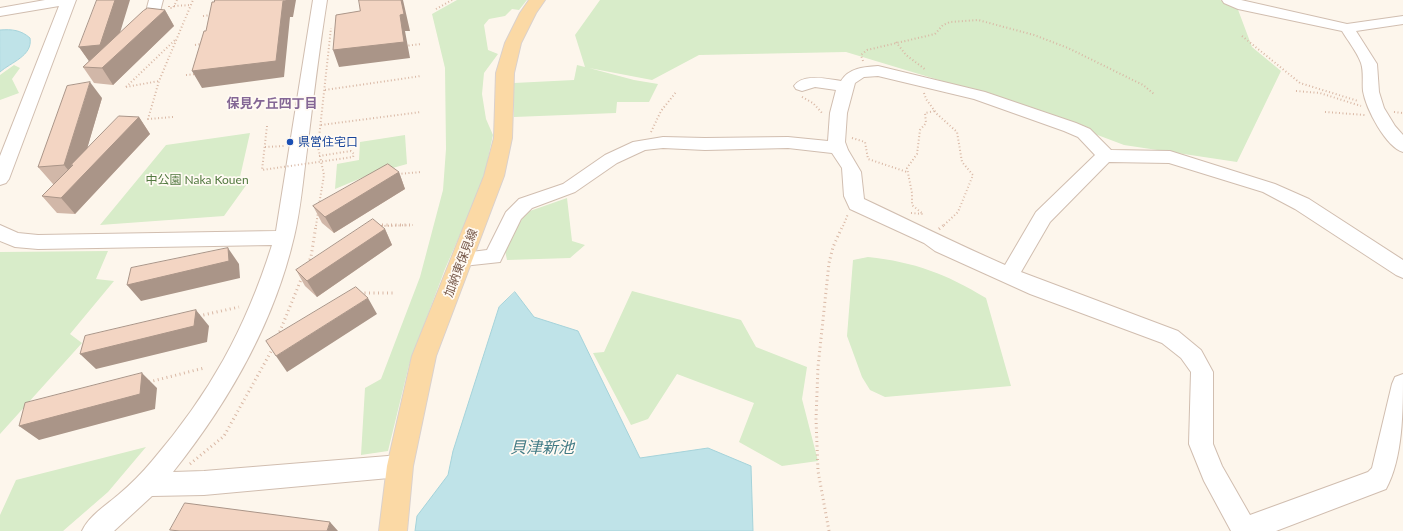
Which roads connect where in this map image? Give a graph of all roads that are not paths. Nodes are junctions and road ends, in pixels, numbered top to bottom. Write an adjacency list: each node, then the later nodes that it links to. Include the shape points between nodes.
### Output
1 (68, 0): 6 (street); 12 (street)
2 (156, 0): 8 (street)
3 (320, 0): 19 (street)
4 (537, 0): 20 (main road, 加納東保見線, via 512,43 505,73 503,138 494,176)
5 (1229, 0): 9 (street, via 1243,6)
6 (0, 12)
7 (1403, 20): 9 (street)
8 (150, 23)
9 (1347, 28): 14 (street, via 1369,64 1371,92 1378,111 1388,129)
10 (845, 86): 11 (street, via 814,82); 13 (street); 15 (street, via 850,79 862,72 878,71 927,78 1070,127 1088,137)
11 (802, 92)
12 (8, 137): 16 (street)
13 (837, 140): 20 (street, via 823,145 782,142 658,142 638,146 602,163 568,188 521,206 493,257); 22 (street, via 852,169 855,202 931,238 942,246)
14 (1403, 146)
15 (1106, 156): 21 (street, via 1170,157 1269,188 1302,204); 22 (street, via 1043,217)
16 (3, 161): 17 (street)
17 (0, 179)
18 (0, 232): 19 (street, via 15,240 38,242)
19 (284, 238): 25 (street, via 252,327 224,379 182,446)
20 (463, 259): 24 (main road, 加納東保見線, via 424,356)
21 (1403, 270)
22 (1010, 275): 26 (street, via 1037,288 1170,337 1188,349 1202,372 1201,444 1213,473)
23 (1403, 384): 26 (street, via 1383,473 1377,481)
24 (400, 466): 25 (street, via 204,483); 28 (main road, 加納東保見線)
25 (147, 484): 27 (street)
26 (1245, 530)
27 (96, 531)
28 (392, 531)

